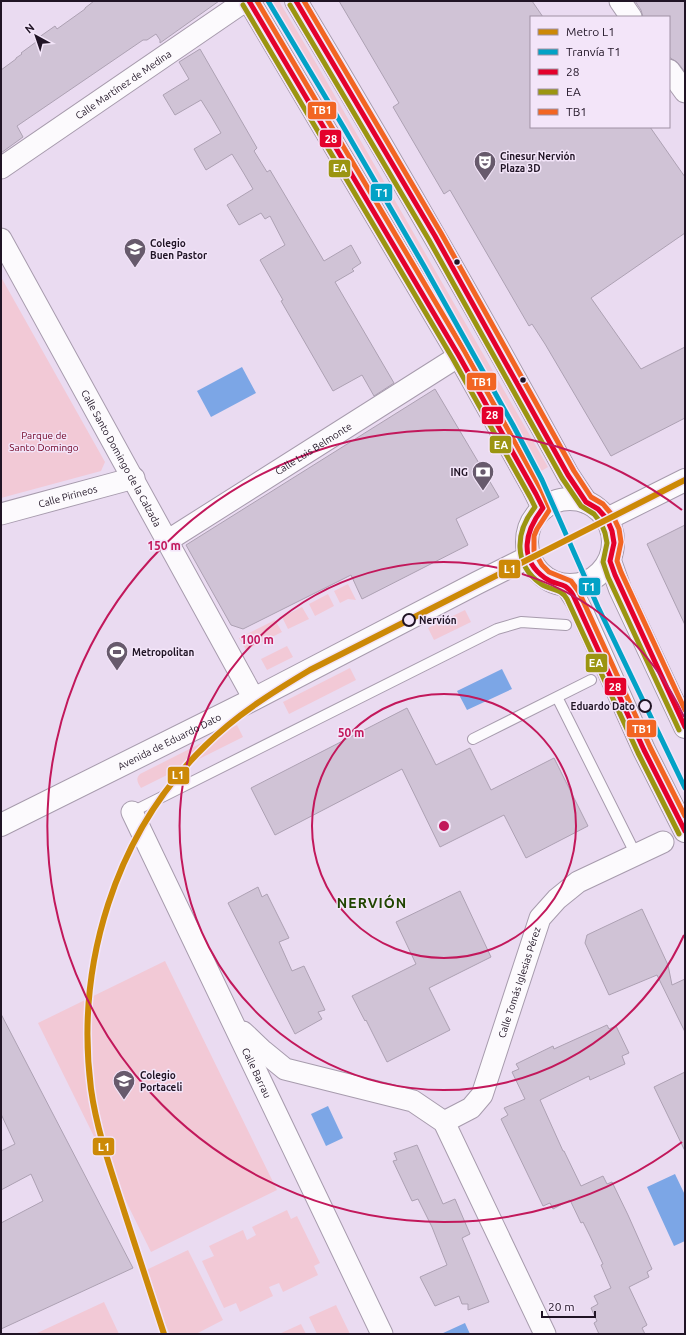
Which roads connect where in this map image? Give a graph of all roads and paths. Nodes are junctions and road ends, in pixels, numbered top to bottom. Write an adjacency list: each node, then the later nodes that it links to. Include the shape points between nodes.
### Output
1 (245, 1): 8 (street, Calle Martínez de Medina)
2 (250, 1): 10 (main road)
3 (296, 1): 13 (main road, via 452,268 568,475)
4 (620, 1): 5 (street)
5 (630, 16)
6 (670, 71): 7 (street)
7 (685, 92)
8 (1, 168)
9 (1, 239): 11 (street, Calle Santo Domingo de la Calzada)
10 (459, 356): 14 (main road); 17 (street, Calle Luis Belmonte)
11 (134, 478): 15 (street, Calle Pirineos); 17 (street, Calle Santo Domingo de la Calzada)
12 (685, 480): 16 (main road)
13 (586, 502): 14 (main road, via 562,499); 16 (main road, via 598,509)
14 (542, 508): 18 (main road, via 528,531 526,544)
15 (1, 514)
16 (607, 519): 19 (main road, via 614,543)
17 (167, 541): 24 (street, Calle Santo Domingo de la Calzada)
18 (529, 557): 20 (main road, via 536,570 547,579); 24 (main road, Avenida de Eduardo Dato)
19 (610, 561): 20 (main road, via 600,574 587,582); 25 (main road, via 620,589)
20 (567, 586): 29 (main road, via 584,616 644,750)
21 (566, 625): 27 (lane, via 521,622 497,629)
22 (591, 680): 23 (lane)
23 (556, 697): 26 (lane); 31 (lane)
24 (254, 698): 28 (main road, Avenida de Eduardo Dato)
25 (685, 727)
26 (473, 739)
27 (132, 812): 32 (street, Calle Barrau)
28 (1, 825)
29 (685, 831)
30 (663, 842): 31 (street, Calle Tomás Iglesias Pérez)
31 (636, 855): 35 (street, Calle Tomás Iglesias Pérez, via 578,882 557,899 540,918 482,1095 471,1108)
32 (232, 1020): 33 (street, via 263,1052); 34 (street, Calle Barrau)
33 (285, 1069): 34 (street, via 274,1076); 35 (street, via 413,1101)
34 (266, 1091): 36 (street, Calle Barrau)
35 (444, 1122): 37 (street)
36 (382, 1334)
37 (545, 1334)

